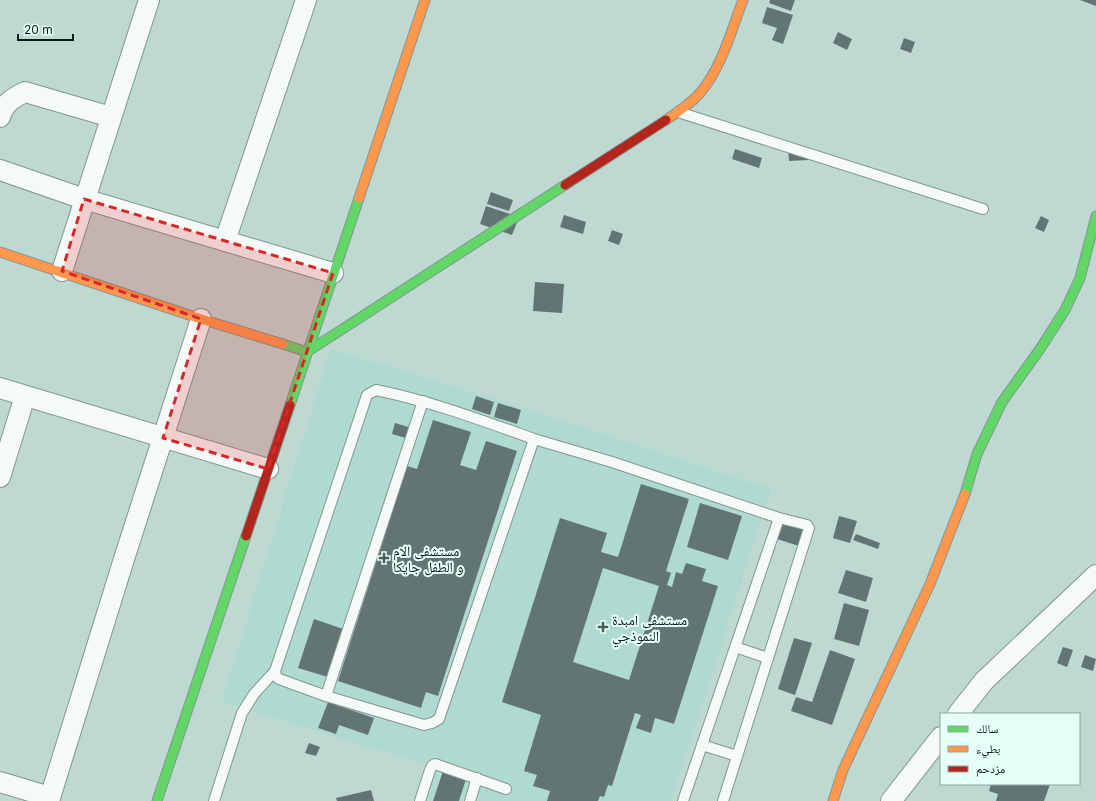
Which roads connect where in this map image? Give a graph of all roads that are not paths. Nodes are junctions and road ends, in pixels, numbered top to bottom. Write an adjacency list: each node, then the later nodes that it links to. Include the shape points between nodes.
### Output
1 (149, 0): 7 (street)
2 (306, 0): 12 (street)
3 (425, 0): 16 (street)
4 (743, 0): 5 (street, via 718,66 700,93)
5 (678, 112): 10 (lane); 18 (street)
6 (0, 117): 7 (street, via 2,110 12,98 25,92)
7 (111, 117): 9 (street)
8 (0, 170): 9 (street)
9 (84, 199): 12 (street); 15 (street)
10 (983, 208)
11 (1096, 216): 14 (street)
12 (225, 241): 16 (street)
13 (0, 252): 15 (street)
14 (1089, 270): 46 (street, via 1080,278 1065,310 999,408 977,454 966,491 930,584 843,770)
15 (62, 271): 17 (street)
16 (334, 273): 18 (street)
17 (201, 319): 18 (street); 22 (street)
18 (307, 352): 24 (street)
19 (0, 388): 20 (street)
20 (25, 396): 22 (street); 25 (street)
21 (423, 401): 23 (lane); 30 (lane, via 376,390 367,395); 31 (lane)
22 (164, 438): 24 (street); 39 (street)
23 (534, 439): 26 (lane, via 612,462); 31 (lane, via 439,719 424,725)
24 (268, 469): 40 (street)
25 (0, 477)
26 (779, 518): 28 (lane); 29 (lane, via 807,525 809,528)
27 (1096, 575): 32 (street, via 984,681)
28 (735, 647): 29 (lane); 34 (lane)
29 (768, 658): 35 (lane)
30 (275, 671): 31 (lane, via 278,679); 41 (lane, via 254,694 242,713)
31 (326, 696)
32 (959, 713)
33 (940, 737): 47 (street)
34 (702, 745): 35 (lane); 44 (lane)
35 (737, 756): 45 (lane)
36 (477, 778): 38 (lane); 42 (lane, via 436,764 430,770); 43 (lane)
37 (0, 782): 39 (street)
38 (506, 789)
39 (50, 799)
40 (157, 801)
41 (214, 801)
42 (420, 801)
43 (470, 801)
44 (683, 801)
45 (723, 801)
46 (832, 801)
47 (891, 801)

